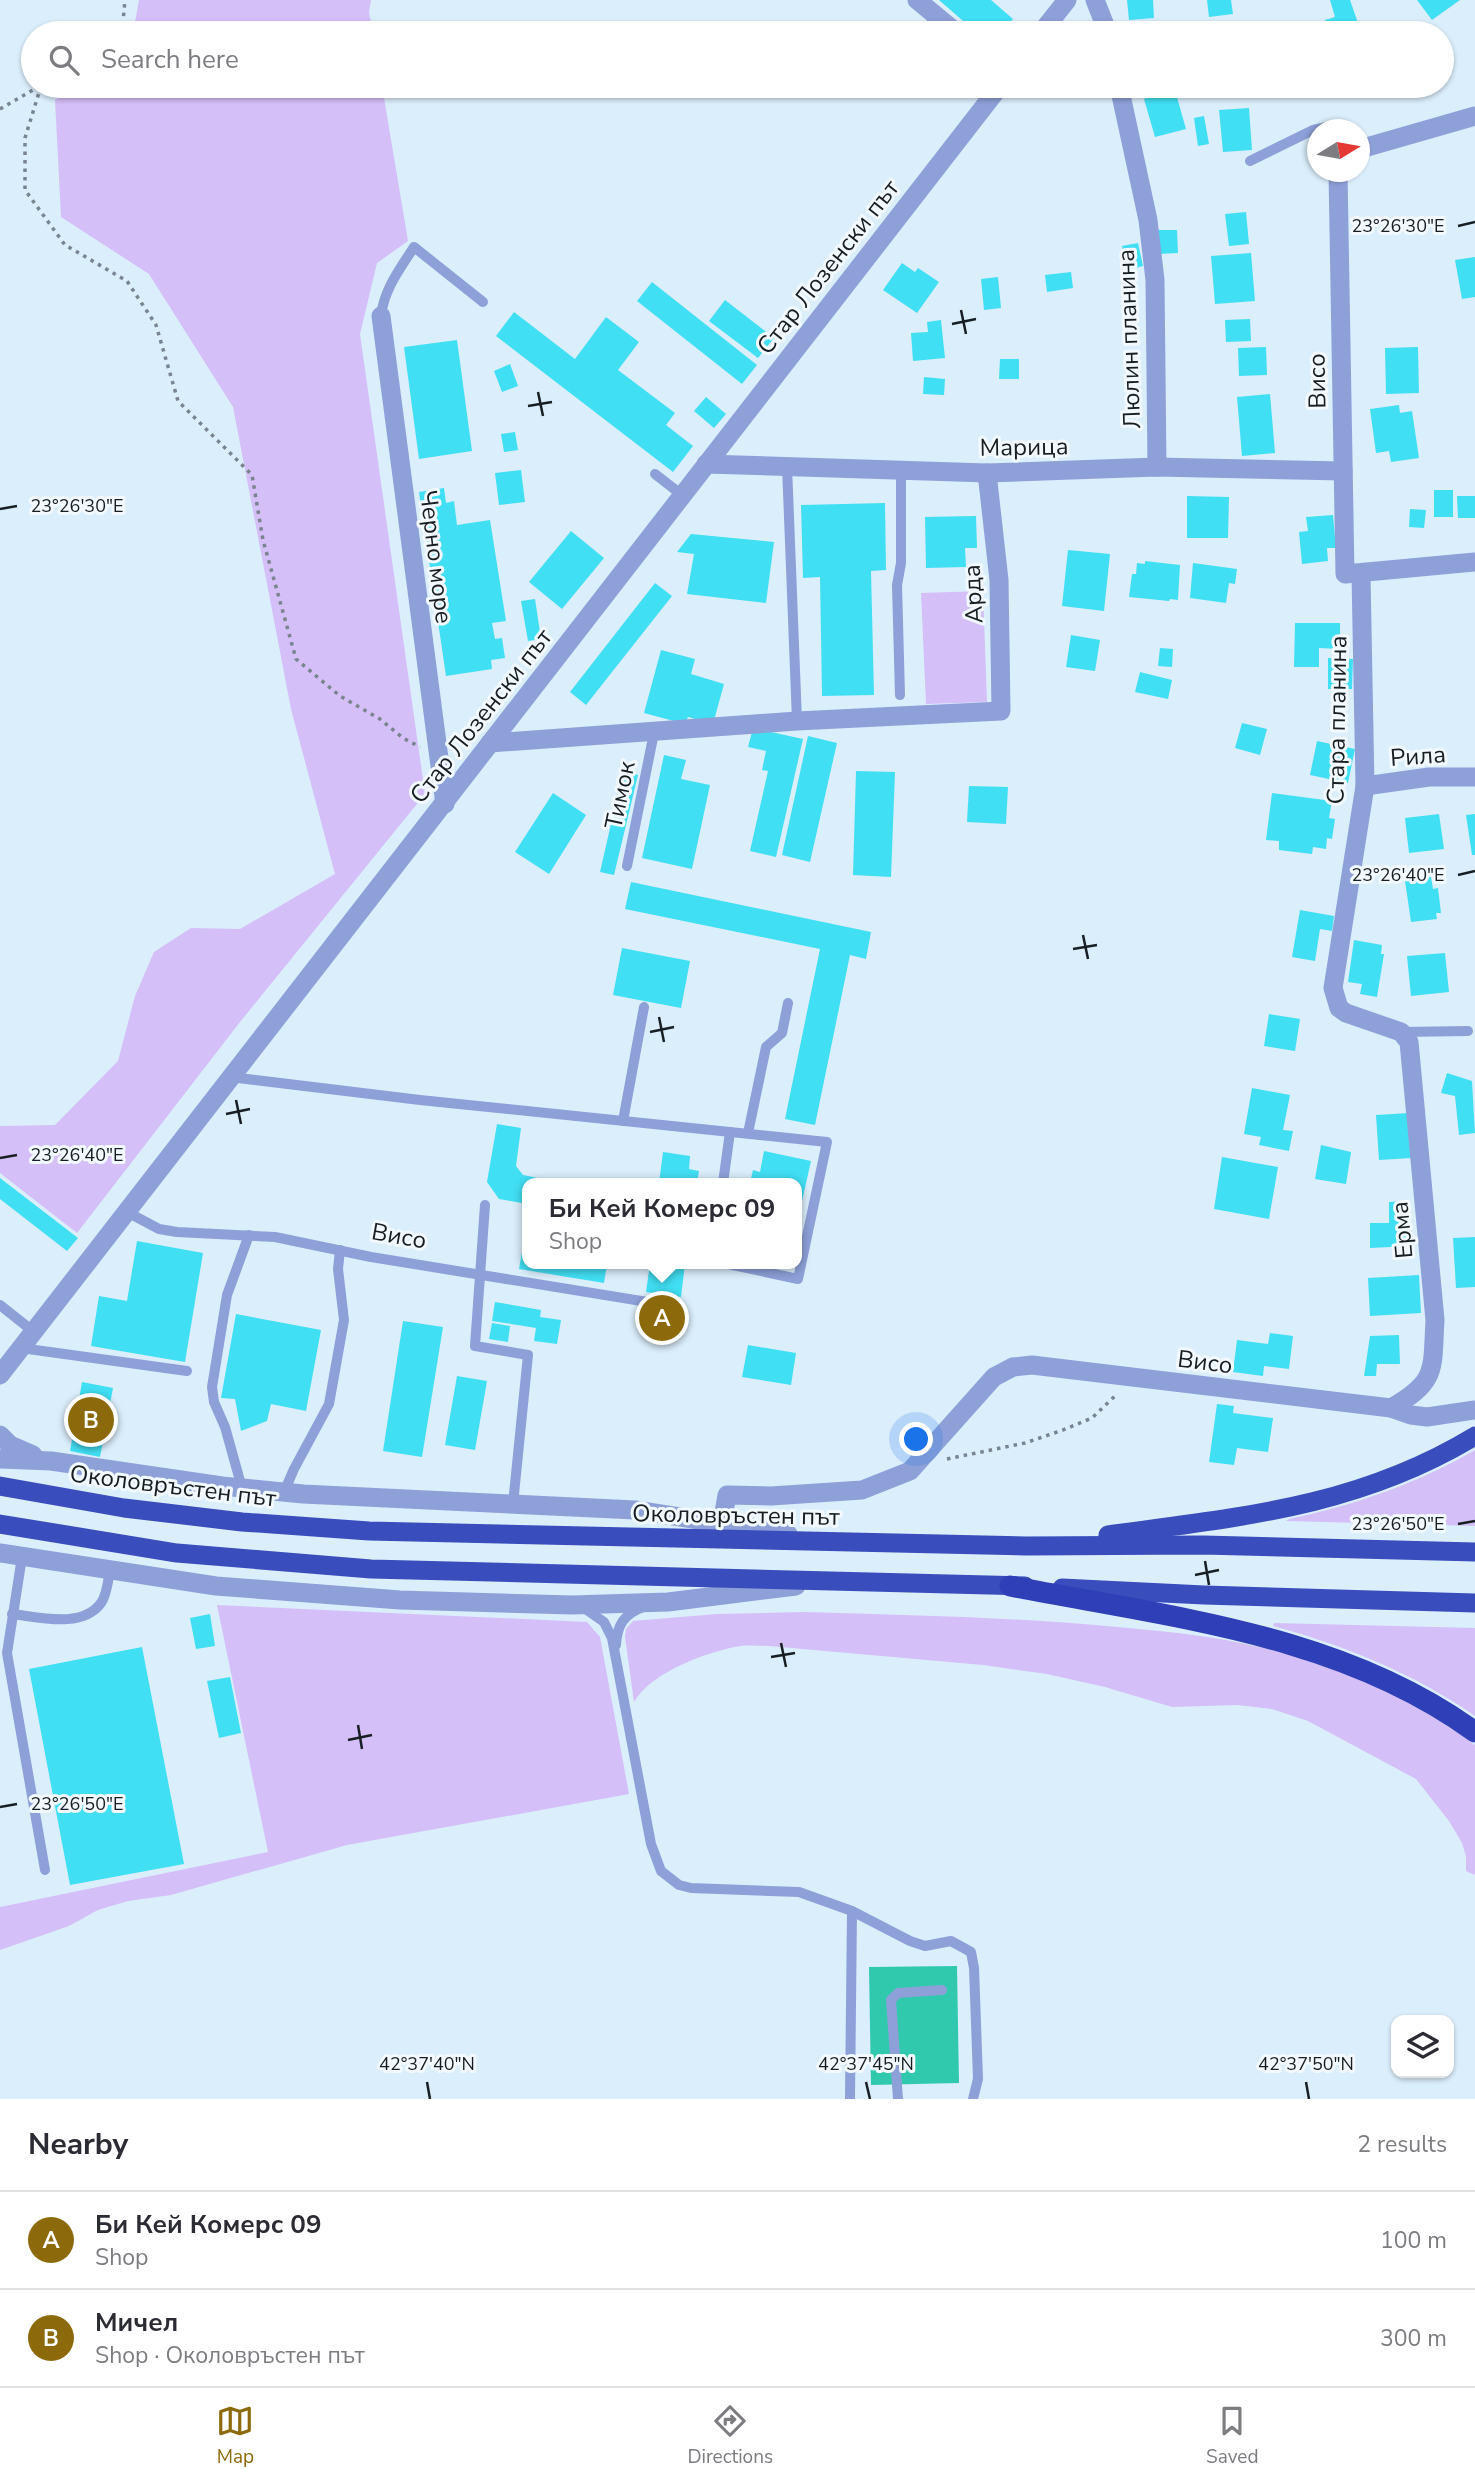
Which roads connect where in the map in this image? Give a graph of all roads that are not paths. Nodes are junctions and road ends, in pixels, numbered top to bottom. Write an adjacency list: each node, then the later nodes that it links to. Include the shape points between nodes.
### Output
1 (917, 0): 4 (street)
2 (1067, 0): 5 (street)
3 (1095, 0): 6 (street)
4 (942, 21)
5 (1050, 21)
6 (1103, 21)
7 (991, 98): 16 (street, Стар Лозенски път)
8 (1122, 98): 18 (street, Люлин планина, via 1156,280)
9 (1475, 116): 11 (street)
10 (1307, 133): 12 (lane)
11 (1370, 146)
12 (1250, 161)
13 (1338, 182): 20 (street, Висо)
14 (484, 302): 15 (lane, via 414,247 388,288)
15 (381, 316): 32 (street, Черно море)
16 (706, 464): 17 (street, Марица); 23 (street, Стар Лозенски път)
17 (787, 466): 19 (street, Марица); 27 (lane)
18 (1157, 467): 20 (street, Марица); 22 (street, Марица)
19 (901, 470): 22 (street, Марица); 26 (lane)
20 (1343, 471): 25 (street, Висо, via 1345,574)
21 (656, 474): 23 (lane)
22 (987, 474): 27 (street, Арда, via 999,580 1001,712)
23 (682, 495): 29 (street, Стар Лозенски път)
24 (1475, 562): 25 (street)
25 (1361, 574): 31 (street, Стара планина)
26 (900, 695)
27 (797, 721): 28 (street)
28 (654, 733): 29 (street); 33 (lane, Тимок)
29 (491, 743): 32 (street, Стар Лозенски път)
30 (1475, 777): 31 (street, Рила, via 1429,777)
31 (1365, 786): 36 (street, Стара планина, via 1333,988 1346,1013)
32 (444, 804): 38 (street, Стар Лозенски път)
33 (627, 866)
34 (788, 1003): 41 (lane, via 782,1033 766,1047)
35 (644, 1007): 39 (lane)
36 (1401, 1031): 37 (lane); 57 (street, Ерма, via 1409,1042 1435,1320 1429,1380)
37 (1468, 1031)
38 (229, 1077): 39 (lane); 44 (street, Стар Лозенски път)
39 (623, 1121): 40 (lane)
40 (730, 1132): 41 (lane); 42 (lane)
41 (748, 1133): 47 (lane, via 827,1142)
42 (724, 1178)
43 (485, 1205): 50 (lane)
44 (127, 1212): 45 (lane, Висо, via 159,1229); 53 (street, Стар Лозенски път)
45 (249, 1235): 46 (lane, Висо); 64 (lane, via 227,1295 212,1387)
46 (340, 1250): 50 (lane, Висо); 65 (lane, via 344,1320 329,1404)
47 (802, 1260)
48 (751, 1269): 49 (lane, via 798,1279)
49 (800, 1269)
50 (480, 1274): 52 (lane, Висо); 66 (lane, via 475,1346 528,1355)
51 (0, 1305): 53 (lane)
52 (666, 1305)
53 (34, 1332): 54 (street, Стар Лозенски път)
54 (21, 1348): 55 (lane); 56 (street, Стар Лозенски път)
55 (187, 1371)
56 (0, 1375)
57 (1391, 1408): 58 (street, Висо, via 1427,1417); 68 (street, Висо, via 1032,1365 1013,1367 994,1377 910,1471 862,1490 727,1495)
58 (1475, 1410)
59 (0, 1435): 62 (street, via 16,1449)
60 (1475, 1436): 70 (highway, via 1407,1472 1342,1496 1215,1521)
61 (0, 1459): 62 (street)
62 (51, 1461): 64 (street)
63 (0, 1486): 69 (highway, Околовръстен път, via 124,1508 369,1531)
64 (243, 1488): 65 (street)
65 (285, 1493): 66 (street)
66 (513, 1504): 68 (street, via 635,1510)
67 (0, 1524): 75 (highway, via 177,1553 371,1569)
68 (722, 1524): 69 (street)
69 (848, 1542): 70 (highway, Околовръстен път)
70 (1026, 1546): 71 (highway, Околовръстен път)
71 (1475, 1552)
72 (0, 1553): 73 (street)
73 (22, 1557): 74 (street); 80 (lane)
74 (110, 1571): 79 (street, via 331,1596); 80 (lane, via 102,1602 85,1616 59,1619)
75 (856, 1580): 76 (highway); 77 (street)
76 (1010, 1586): 78 (highway); 82 (highway, via 1286,1642 1380,1675)
77 (668, 1602): 79 (street); 81 (lane, via 627,1615 618,1629)
78 (1475, 1603)
79 (572, 1605): 81 (lane, via 604,1622)
80 (12, 1614): 83 (lane, via 7,1653)
81 (615, 1651): 84 (lane, via 651,1844 669,1880 691,1888 790,1891)
82 (1475, 1732)
83 (45, 1870)
84 (852, 1911): 86 (lane); 88 (lane, via 910,1941 925,1945 951,1941 971,1952 978,2079)
85 (942, 1990): 87 (lane, via 898,1993 891,2000)
86 (850, 2099)
87 (898, 2099)
88 (973, 2099)

